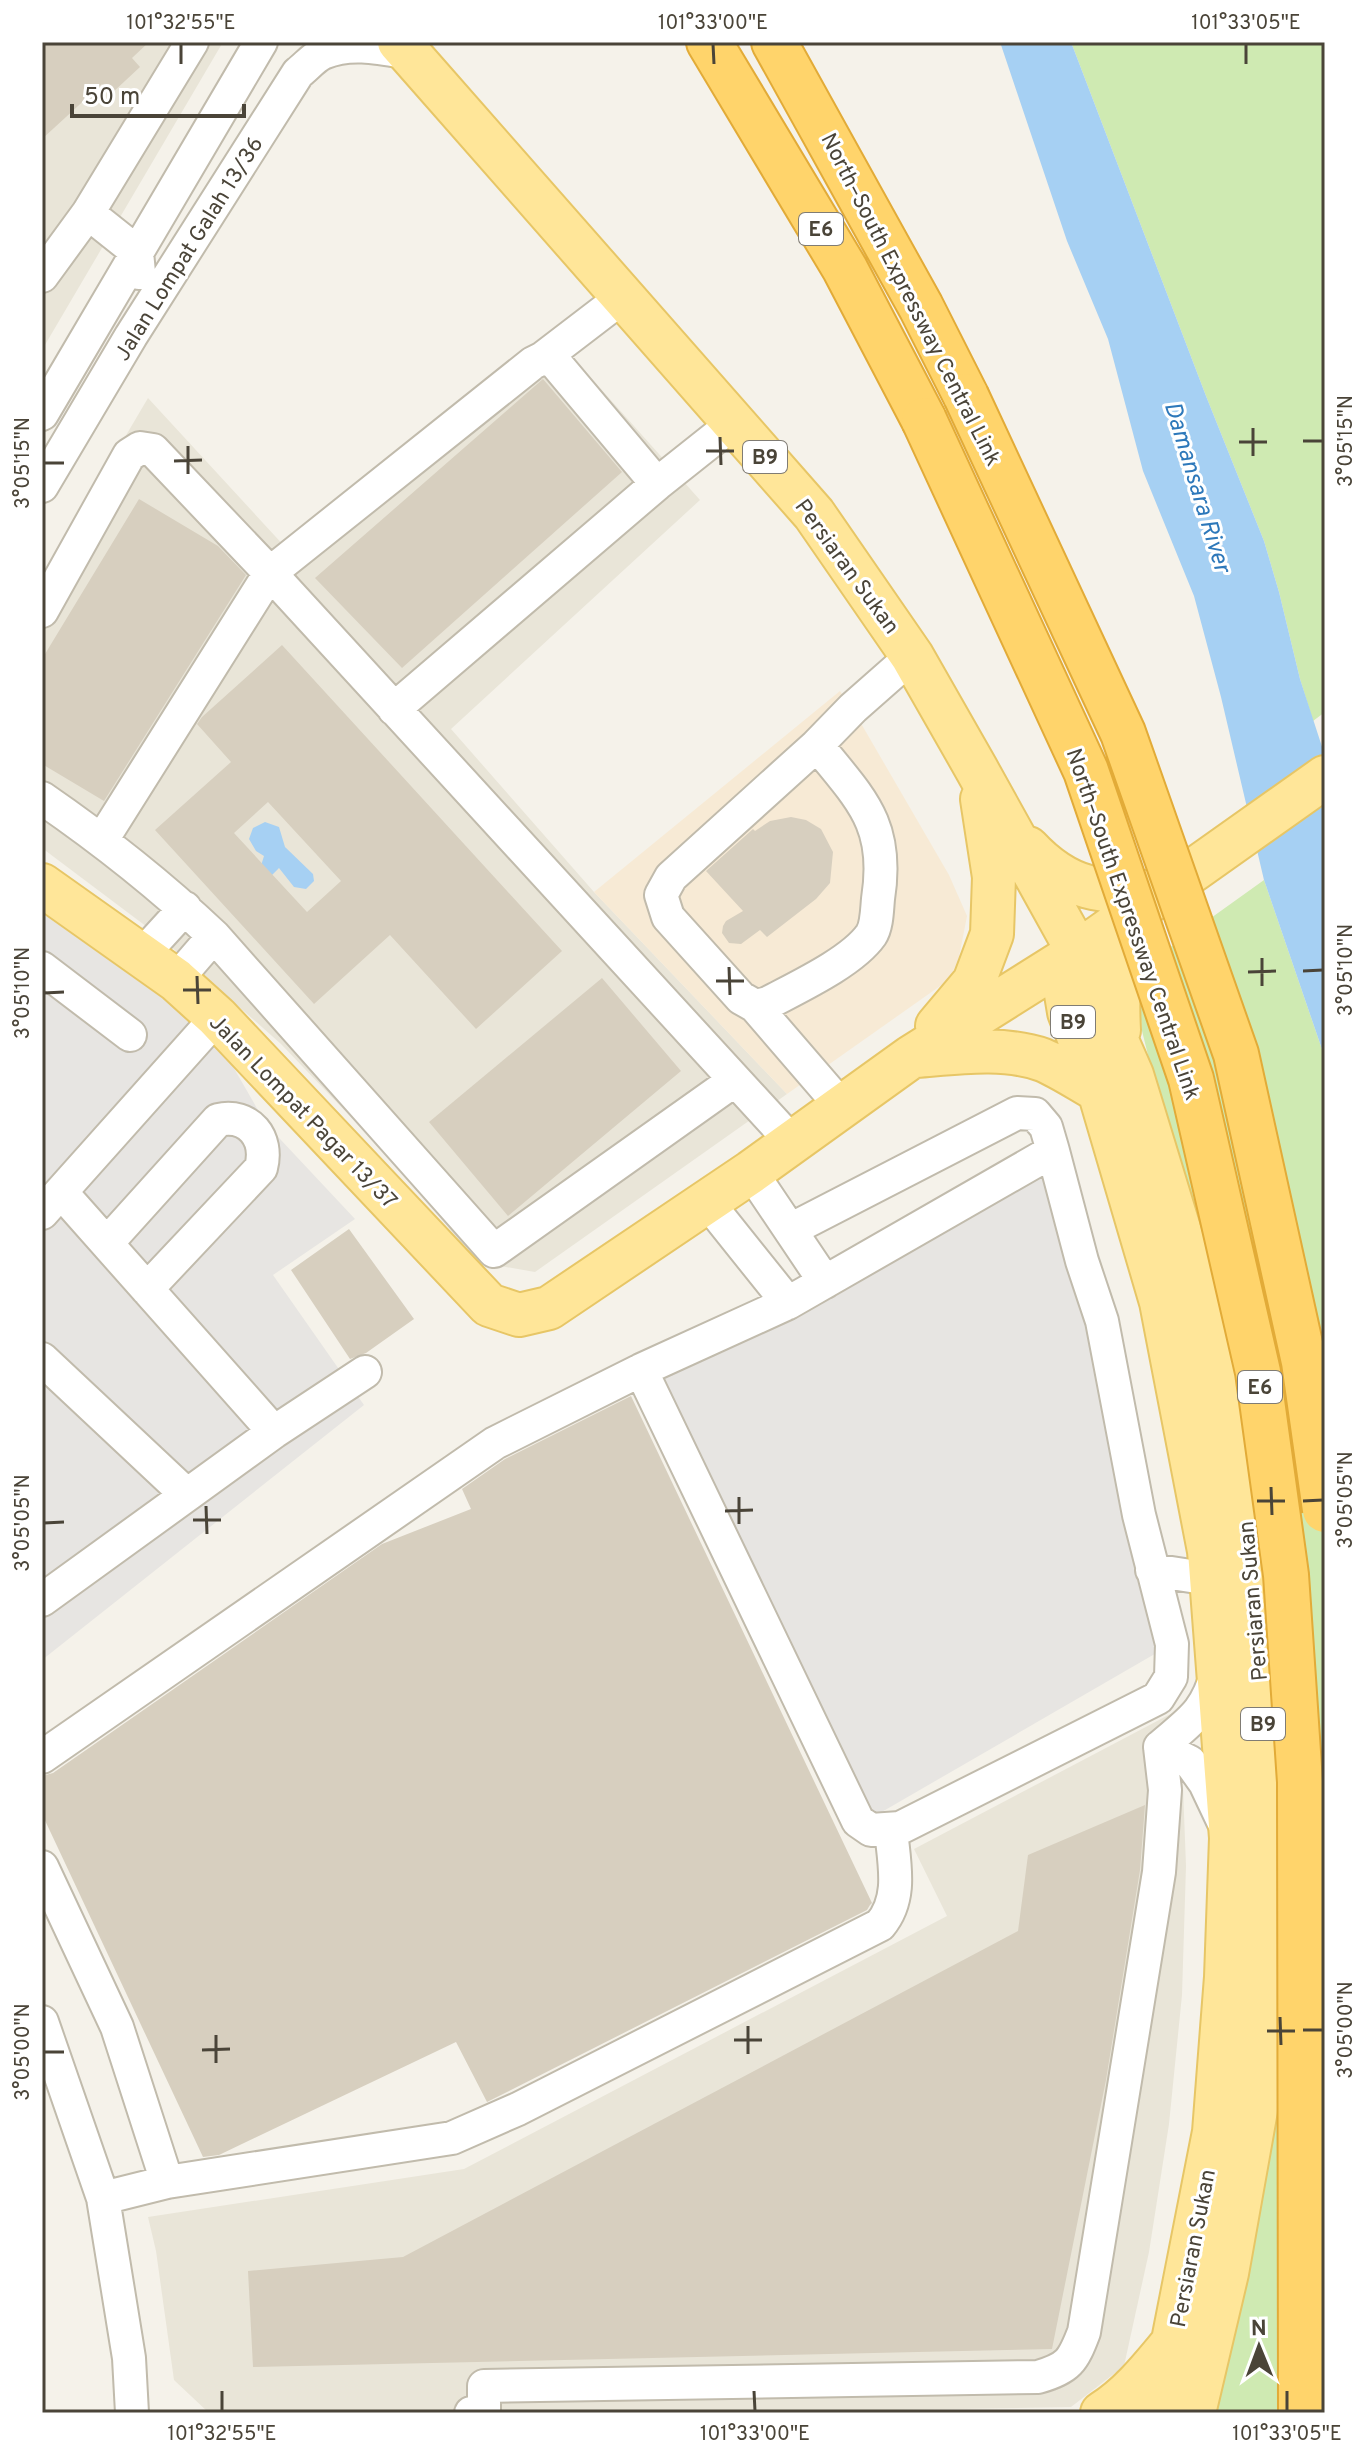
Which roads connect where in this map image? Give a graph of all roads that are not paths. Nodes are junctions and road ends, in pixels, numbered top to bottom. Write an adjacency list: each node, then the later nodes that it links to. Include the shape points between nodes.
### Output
1 (192, 42): 8 (street)
2 (261, 42): 9 (street, Jalan Lompat Galah 13/36)
3 (709, 42): 80 (highway, North–South Expressway Central Link / E6, bridge, via 845,269 924,420 1086,771 1191,1079 1258,1372 1286,1575 1300,1782)
4 (774, 42): 7 (highway)
5 (785, 42): 7 (highway)
6 (404, 48): 11 (main road, Persiaran Sukan / B9); 12 (street, Jalan Lompat Galah 13/36, via 344,47 321,54 298,73)
7 (804, 95): 59 (highway, North–South Expressway Central Link / E6, bridge, via 966,396 1123,733 1236,1054 1304,1362)
8 (88, 213): 9 (street); 10 (street)
9 (137, 252): 12 (street); 14 (street, Jalan Lompat Galah 13/36)
10 (42, 276)
11 (624, 296): 13 (street); 15 (main road, Persiaran Sukan / B9)
12 (131, 336): 17 (street, Jalan Lompat Galah 13/36)
13 (543, 358): 16 (street, via 552,359); 18 (street)
14 (44, 407)
15 (735, 422): 16 (street); 20 (main road, Persiaran Sukan / B9, via 814,514)
16 (657, 484): 21 (street)
17 (42, 486)
18 (270, 573): 19 (street, via 153,450 140,448 129,455); 21 (street); 27 (street)
19 (42, 611)
20 (912, 656): 22 (street); 23 (main road, Persiaran Sukan / B9)
21 (394, 709): 41 (street)
22 (817, 745): 36 (street, via 868,809 879,834 880,890 873,933 843,961); 36 (street, via 671,877 661,895 668,917 741,998)
23 (977, 770): 26 (main road, Persiaran Sukan / B9); 40 (main road, via 994,877 992,934 974,982)
24 (1325, 777): 29 (main road)
25 (42, 798): 27 (street)
26 (1009, 827): 29 (main road, via 1067,881); 32 (main road, Persiaran Sukan / B9)
27 (102, 840): 30 (street)
28 (42, 885): 33 (main road, Jalan Lompat Pagar 13/37)
29 (1153, 898): 32 (main road); 39 (main road, via 1125,948 1116,988)
30 (185, 908): 31 (street); 33 (street)
31 (214, 936): 35 (street); 41 (street, via 494,1251)
32 (1078, 952): 39 (main road, Persiaran Sukan / B9); 40 (main road); 42 (main road, Persiaran Sukan / B9, via 1065,988)
33 (142, 955): 35 (main road, Jalan Lompat Pagar 13/37)
34 (42, 968): 38 (street)
35 (176, 980): 37 (main road, Jalan Lompat Pagar 13/37)
36 (755, 1006): 43 (street)
37 (217, 1017): 47 (street); 48 (main road, Jalan Lompat Pagar 13/37, via 489,1305 519,1315 549,1308)
38 (130, 1035)
39 (1120, 1047): 79 (main road, Persiaran Sukan / B9, via 1198,1291 1245,1519 1270,1813 1256,2110 1227,2273)
40 (911, 1057): 42 (main road, via 1011,1054 1043,1060); 43 (main road)
41 (735, 1080): 44 (street)
42 (1099, 1091): 61 (main road, Persiaran Sukan / B9, via 1161,1302)
43 (842, 1107): 44 (main road)
44 (793, 1143): 46 (main road)
45 (1053, 1151): 49 (street, via 1046,1127 1035,1114 1017,1113); 51 (street); 60 (street, via 1102,1321)
46 (751, 1172): 48 (main road); 49 (street)
47 (51, 1202): 50 (street)
48 (708, 1203): 53 (street)
49 (790, 1230): 51 (street)
50 (107, 1243): 52 (street); 52 (street, via 218,1120 232,1117 255,1131 264,1156 261,1168)
51 (825, 1282): 53 (street)
52 (147, 1289): 57 (street)
53 (788, 1303): 55 (street)
54 (42, 1359): 58 (street)
55 (641, 1370): 65 (street, via 495,1443); 66 (street, via 858,1821 871,1830)
56 (365, 1372): 57 (street)
57 (274, 1432): 58 (street)
58 (187, 1495): 62 (street)
59 (1325, 1510)
60 (1152, 1570): 61 (street); 66 (street, via 1172,1644 1171,1677 1158,1698)
61 (1210, 1579): 63 (main road, Persiaran Sukan / B9)
62 (42, 1600)
63 (1218, 1670): 64 (street, via 1211,1696 1198,1714); 67 (main road, Persiaran Sukan / B9)
64 (1160, 1747): 67 (street, via 1190,1762); 74 (street, via 1165,1790 1159,1872 1084,2332 1074,2359 1038,2377)
65 (42, 1757)
66 (891, 1830): 70 (street, via 896,1884 889,1915 880,1925 518,2109 452,2138)
67 (1231, 1838): 72 (main road, Persiaran Sukan / B9, via 1214,2132)
68 (42, 1867): 70 (street, via 117,2027)
69 (42, 2022): 71 (street)
70 (167, 2182): 71 (street)
71 (103, 2198): 73 (street)
72 (1173, 2341): 77 (main road); 78 (main road, Persiaran Sukan / B9)
73 (129, 2358): 75 (street); 76 (street)
74 (477, 2399)
75 (132, 2413)
76 (152, 2413)
77 (1102, 2413)
78 (1155, 2413)
79 (1194, 2413)
80 (1301, 2413)

